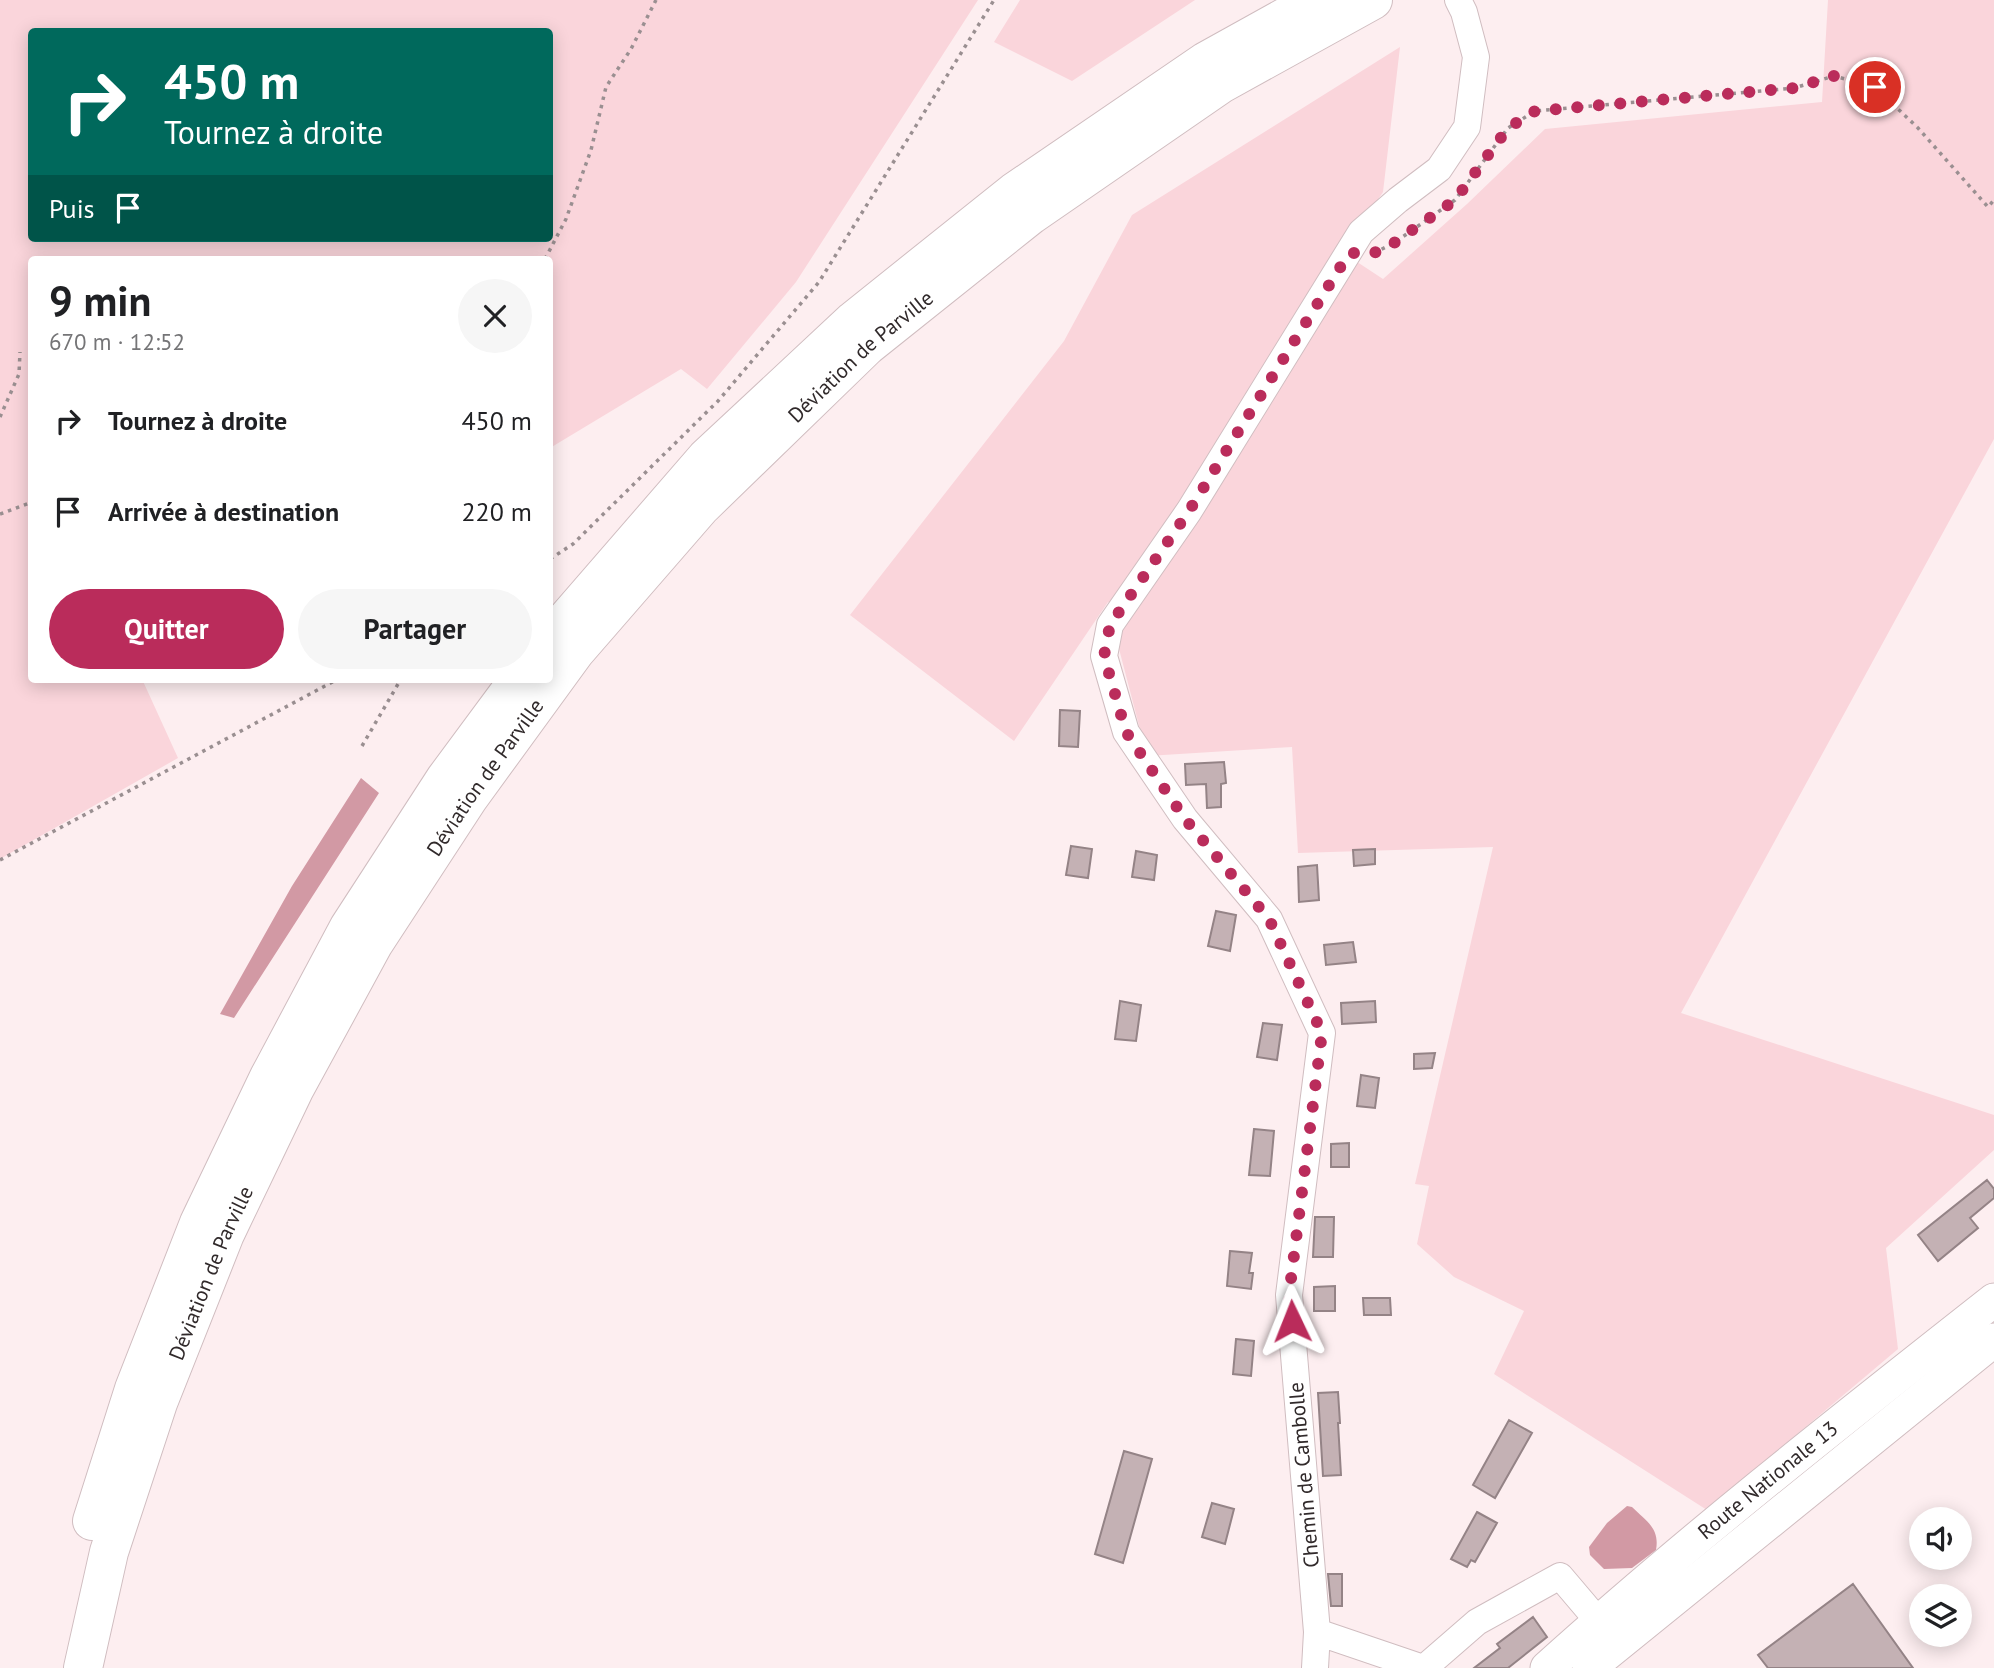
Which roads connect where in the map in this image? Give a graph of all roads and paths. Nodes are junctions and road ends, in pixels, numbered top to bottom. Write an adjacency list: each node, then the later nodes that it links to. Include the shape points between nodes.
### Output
1 (656, 0): 8 (path, via 606,87 587,162)
2 (994, 0): 13 (path, via 819,282 718,401 573,544)
3 (1316, 0): 14 (highway, Déviation de Parville, via 1206,61 1014,192 854,320 706,458)
4 (1373, 0): 15 (highway, Déviation de Parville, via 1221,84 1031,215 867,346 701,508)
5 (1461, 6): 7 (street, Chemin de Cambolle, via 1476,57 1467,127 1439,169 1362,232)
6 (1994, 200): 7 (path, via 1987,206 1875,87 1834,76 1794,88 1535,111 1508,128 1455,200 1394,243 1374,253)
7 (1349, 253): 25 (street, Chemin de Cambolle, via 1189,511 1110,625 1104,656 1126,732 1185,819 1269,919 1322,1033 1289,1295)
8 (547, 256)
9 (20, 352): 10 (path, via 19,374)
10 (0, 417)
11 (28, 504): 12 (path)
12 (0, 514)
13 (553, 557)
14 (553, 635)
15 (553, 682)
16 (331, 683): 21 (path)
17 (399, 683): 20 (path)
18 (516, 683): 26 (highway, Déviation de Parville, via 445,779 349,927 269,1077 199,1223 134,1389 85,1543)
19 (552, 683): 27 (highway, Déviation de Parville, via 468,799 374,943 294,1090 225,1234 158,1403 109,1552)
20 (362, 746)
21 (0, 860)
22 (1994, 1300): 24 (main road, Route Nationale 13)
23 (1994, 1340): 31 (main road, Route Nationale 13)
24 (1599, 1622): 29 (street, via 1560,1576 1477,1622); 30 (main road, Route Nationale 13)
25 (1317, 1632): 28 (street, Chemin de Cambolle); 29 (street)
26 (57, 1668)
27 (83, 1668)
28 (1315, 1668)
29 (1423, 1668)
30 (1547, 1668)
31 (1589, 1668)

